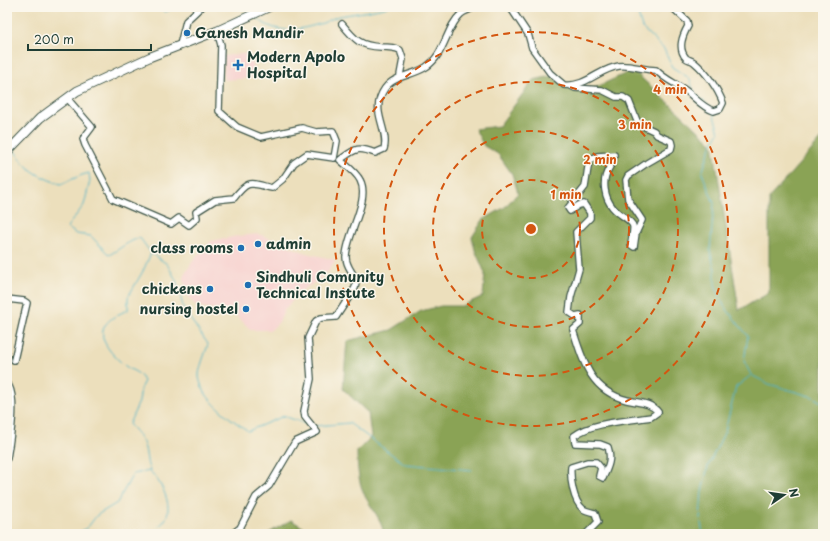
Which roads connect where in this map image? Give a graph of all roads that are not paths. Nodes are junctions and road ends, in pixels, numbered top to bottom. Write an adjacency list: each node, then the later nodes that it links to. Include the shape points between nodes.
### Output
1 (201, 7): 8 (street, via 186,22)
2 (269, 7): 7 (highway)
3 (474, 7): 9 (street, via 461,14 453,24 437,57 426,67)
4 (510, 7): 10 (street, via 528,34 532,48 550,73 564,85)
5 (672, 7): 10 (street, via 687,21 688,26 681,42 683,52 686,58 694,62 716,86 723,103 720,109 714,111 702,106 688,92 662,78 656,70 629,66 609,68 582,84)
6 (342, 24): 9 (street, via 354,39 361,43 400,50 403,58)
7 (217, 31): 8 (highway); 13 (street, via 221,45 219,111 237,127 261,138 302,128 316,132 333,132 337,141)
8 (180, 45): 11 (highway, via 150,56)
9 (400, 75): 13 (street, via 386,88 380,98 378,108 385,137 384,149 375,153 357,148)
10 (571, 86): 23 (street, via 607,91 616,97 623,97 629,102 641,125 670,141 672,145 671,149 628,176 626,180 628,199 642,220 636,233 634,247 631,245 633,227 612,209 605,191 606,170 614,155 597,156 590,161 585,187 568,208 570,211 584,204 590,213 590,218 576,232 579,268 569,312 575,316 580,315 580,324 573,330 580,353 592,377 601,388 628,401 654,406 658,412 651,417 591,427 574,436 575,443 600,444 608,447 611,455 603,478 599,476 601,468 596,462 572,467 570,475 577,500 582,508 595,513 598,522)
11 (67, 98): 12 (highway, via 28,130); 13 (street, via 92,127 83,140 84,145 113,199 171,224 179,218 189,225 197,218 196,212 215,200 234,198 244,185 250,183 272,188 283,180 294,163 308,154)
12 (7, 152)
13 (337, 159): 22 (street, via 360,180 362,187 362,199 346,245 346,260 357,283 336,317 316,321 308,338 311,379 304,411 305,417 317,432 295,442 269,486 256,497 240,528)
14 (7, 299): 15 (street, via 27,303)
15 (14, 360)
16 (7, 385): 17 (street, via 13,397)
17 (9, 416): 18 (street)
18 (9, 434): 19 (street)
19 (7, 458)
20 (7, 510): 21 (street)
21 (7, 524)
22 (232, 534)
23 (586, 534)

